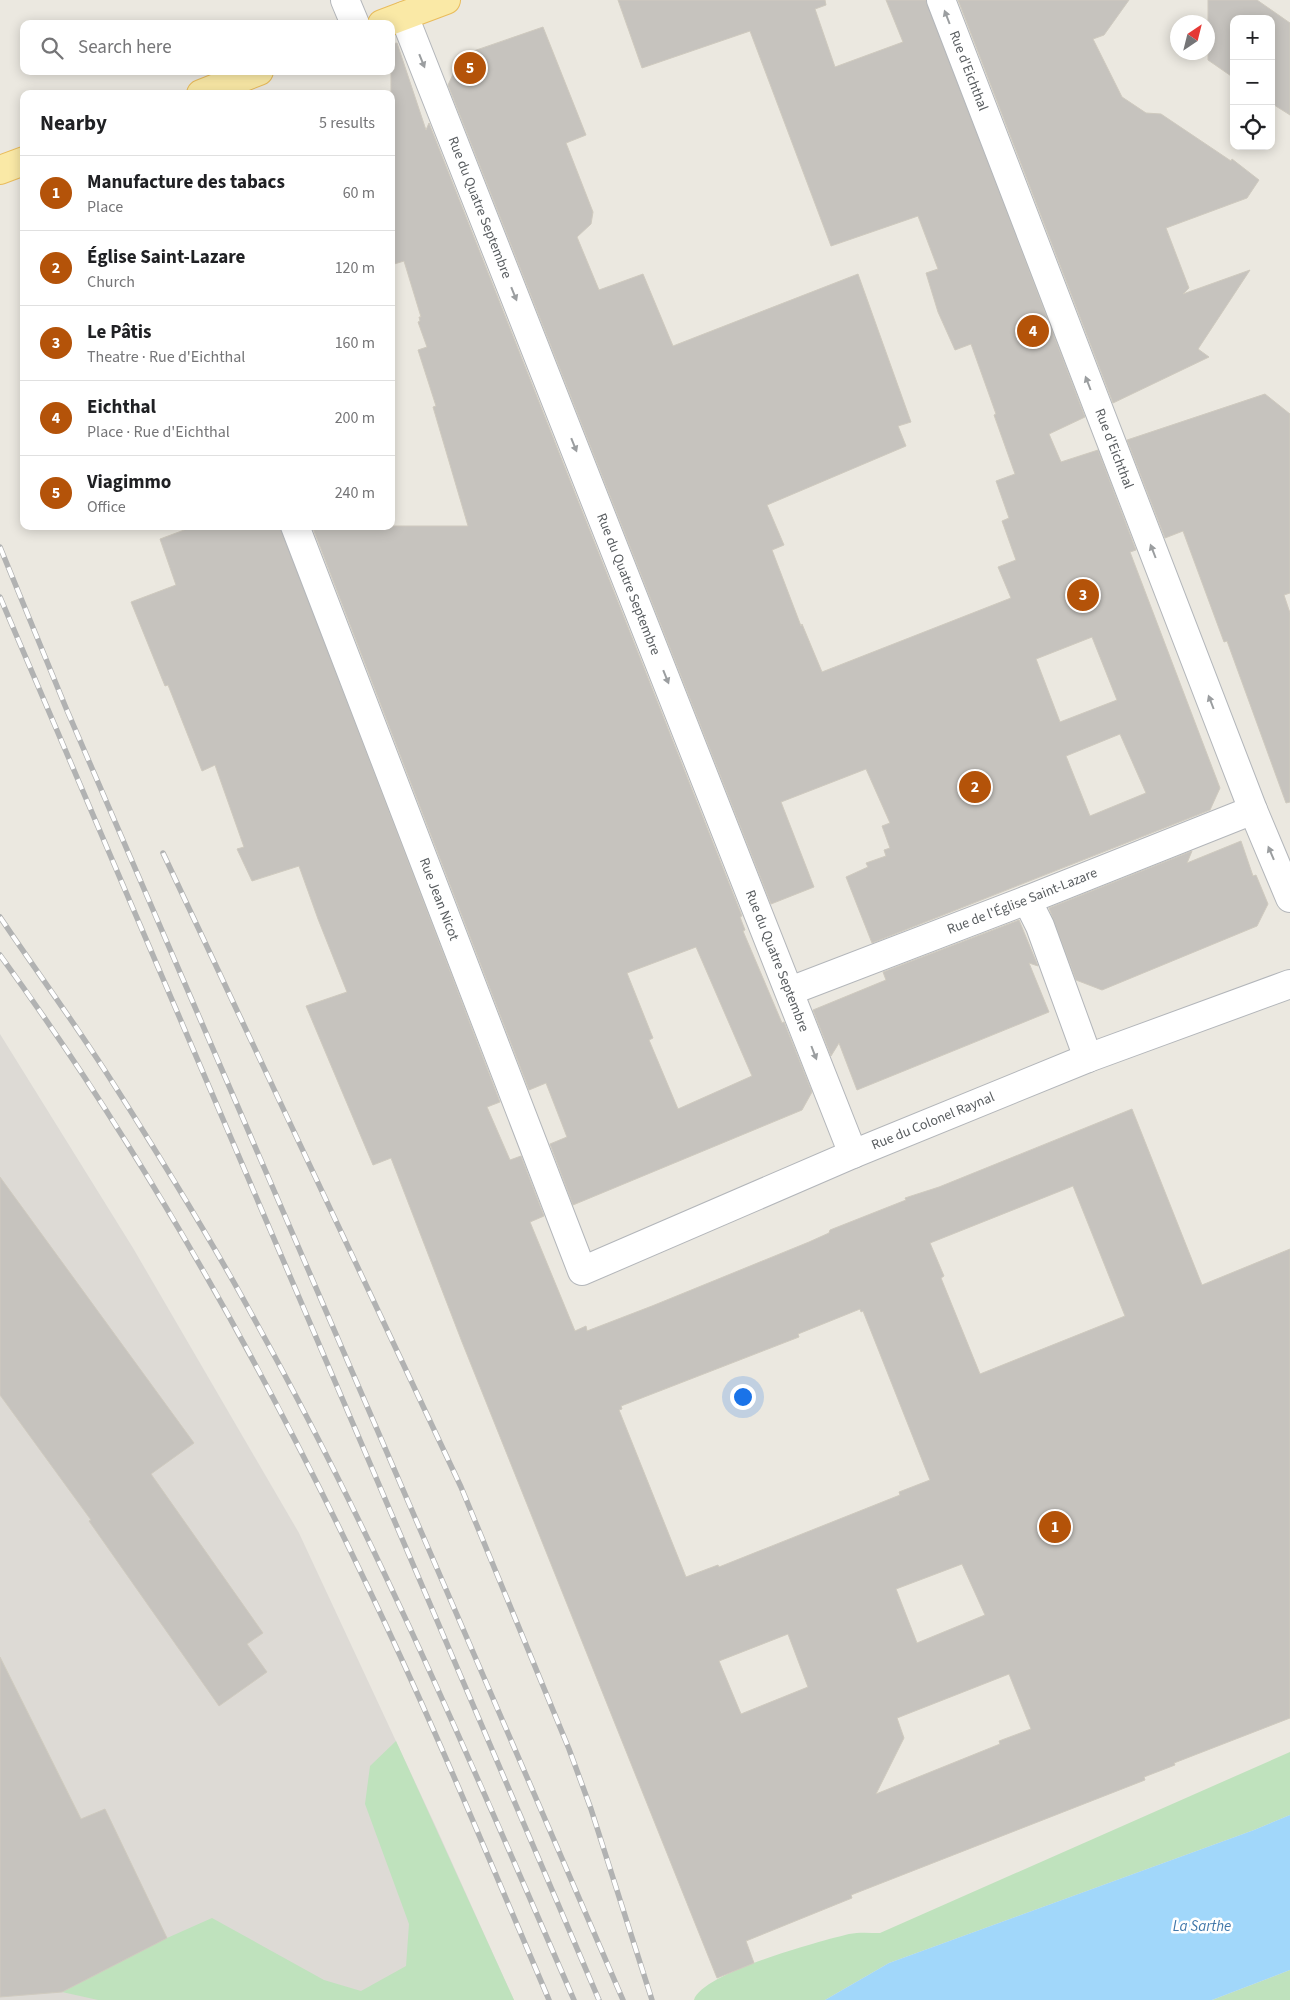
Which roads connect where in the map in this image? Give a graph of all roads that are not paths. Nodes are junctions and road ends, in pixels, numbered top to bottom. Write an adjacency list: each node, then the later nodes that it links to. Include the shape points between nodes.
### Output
1 (345, 0): 4 (street)
2 (446, 0): 5 (main road)
3 (941, 0): 12 (street, Rue d'Eichthal, one-way to 3)
4 (353, 20)
5 (393, 20)
6 (395, 25): 16 (street, Rue du Quatre Septembre, one-way to 16)
7 (248, 75): 8 (main road)
8 (211, 90)
9 (20, 162): 10 (main road)
10 (0, 170)
11 (297, 530): 19 (street, Rue Jean Nicot)
12 (1253, 810): 13 (street, Rue d'Eichthal, one-way to 12); 14 (street, Rue de l'Église Saint-Lazare)
13 (1290, 898)
14 (1027, 900): 16 (street, Rue de l'Église Saint-Lazare); 17 (street, via 1040,926)
15 (1290, 984): 17 (street, Rue du Colonel Raynal)
16 (790, 991): 18 (street, Rue du Quatre Septembre, one-way to 18)
17 (1088, 1058): 18 (street, Rue du Colonel Raynal)
18 (853, 1154): 19 (street, Rue du Colonel Raynal)
19 (582, 1271)

